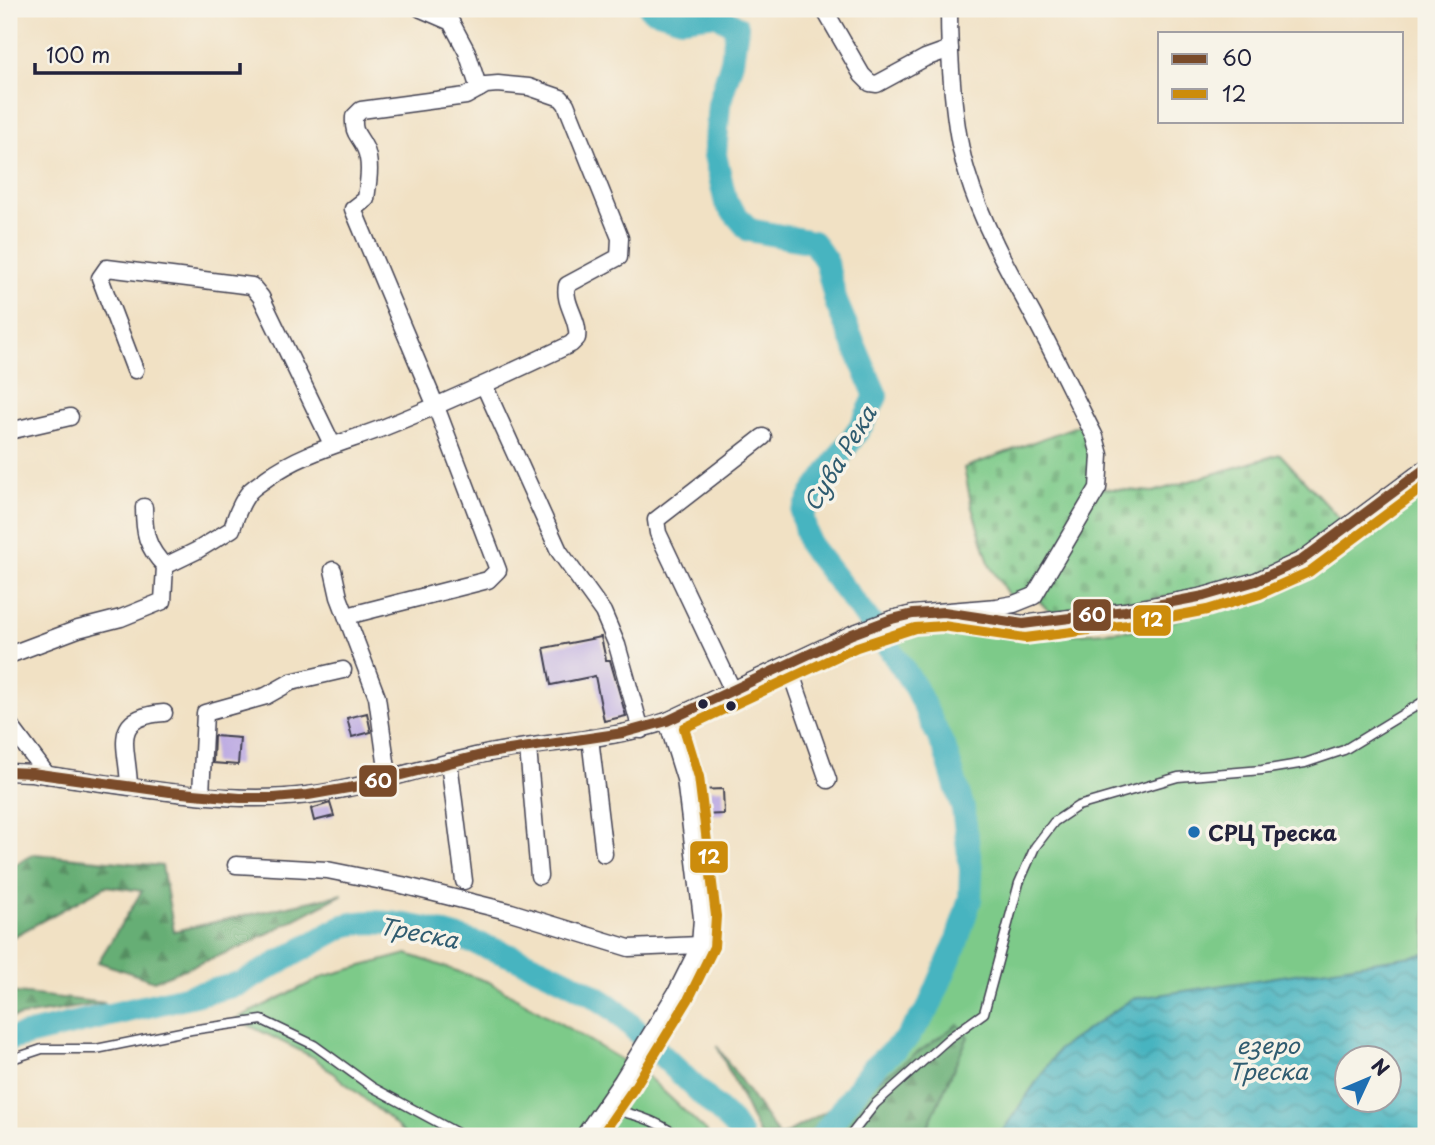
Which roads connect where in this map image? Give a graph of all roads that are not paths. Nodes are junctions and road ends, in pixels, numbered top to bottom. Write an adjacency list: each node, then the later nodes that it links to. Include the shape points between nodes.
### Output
1 (421, 9): 5 (street, via 451,22 467,52)
2 (824, 9): 4 (street, via 870,83 877,84)
3 (949, 9): 4 (street)
4 (950, 49): 17 (street, via 965,170 980,213 1100,455 1098,488)
5 (478, 89): 7 (street, via 498,84 529,87 566,103 620,238 619,257 567,285 565,296 578,332 571,344); 8 (street, via 466,96 361,110 354,117 353,131 369,163 366,199 353,209)
6 (135, 370): 12 (street, via 100,278 107,268 253,286)
7 (484, 385): 8 (street); 29 (street, via 559,551 603,612)
8 (435, 404): 12 (street); 19 (street, via 498,570 488,580)
9 (70, 417): 10 (street)
10 (9, 431)
11 (763, 437): 24 (street, via 656,520 658,533)
12 (332, 444): 15 (street, via 288,463 251,490 232,529)
13 (1426, 468): 20 (street, via 1302,560 1256,580 1204,596)
14 (144, 507): 15 (street, via 144,528 152,553)
15 (165, 566): 21 (street, via 163,601 156,606)
16 (333, 570): 19 (street)
17 (1034, 596): 18 (street, via 1014,604); 20 (street, via 1059,616)
18 (944, 612): 20 (street, via 1023,624); 22 (street, via 892,619)
19 (347, 616): 35 (street, via 377,697)
20 (1073, 617)
21 (9, 655)
22 (788, 665): 24 (street); 36 (street)
23 (343, 670): 38 (street, via 291,682 266,696 205,713)
24 (732, 689): 27 (street)
25 (1426, 699): 49 (lane, via 1344,750 1318,759 1178,778 1079,806 1054,822 1035,847 1020,883 984,1013 875,1104)
26 (164, 713): 37 (street, via 130,723 124,740)
27 (667, 721): 29 (street); 43 (street, via 685,779 702,918)
28 (9, 724): 34 (street)
29 (641, 730): 30 (street)
30 (590, 738): 31 (street); 39 (street)
31 (528, 748): 32 (street); 41 (street)
32 (449, 762): 35 (street); 42 (street)
33 (9, 772): 34 (street)
34 (47, 775): 37 (street)
35 (388, 776): 38 (street, via 307,795)
36 (828, 780)
37 (129, 786): 38 (street)
38 (201, 794)
39 (604, 854)
40 (236, 865): 43 (street, via 327,870 402,885 629,948)
41 (539, 876)
42 (464, 881)
43 (700, 945): 45 (street, via 676,993)
44 (9, 1060): 46 (lane, via 42,1049 96,1049 262,1020 314,1045 372,1087)
45 (603, 1108): 47 (street); 48 (lane, via 637,1114)
46 (463, 1136)
47 (584, 1136)
48 (678, 1136)
49 (850, 1136)

